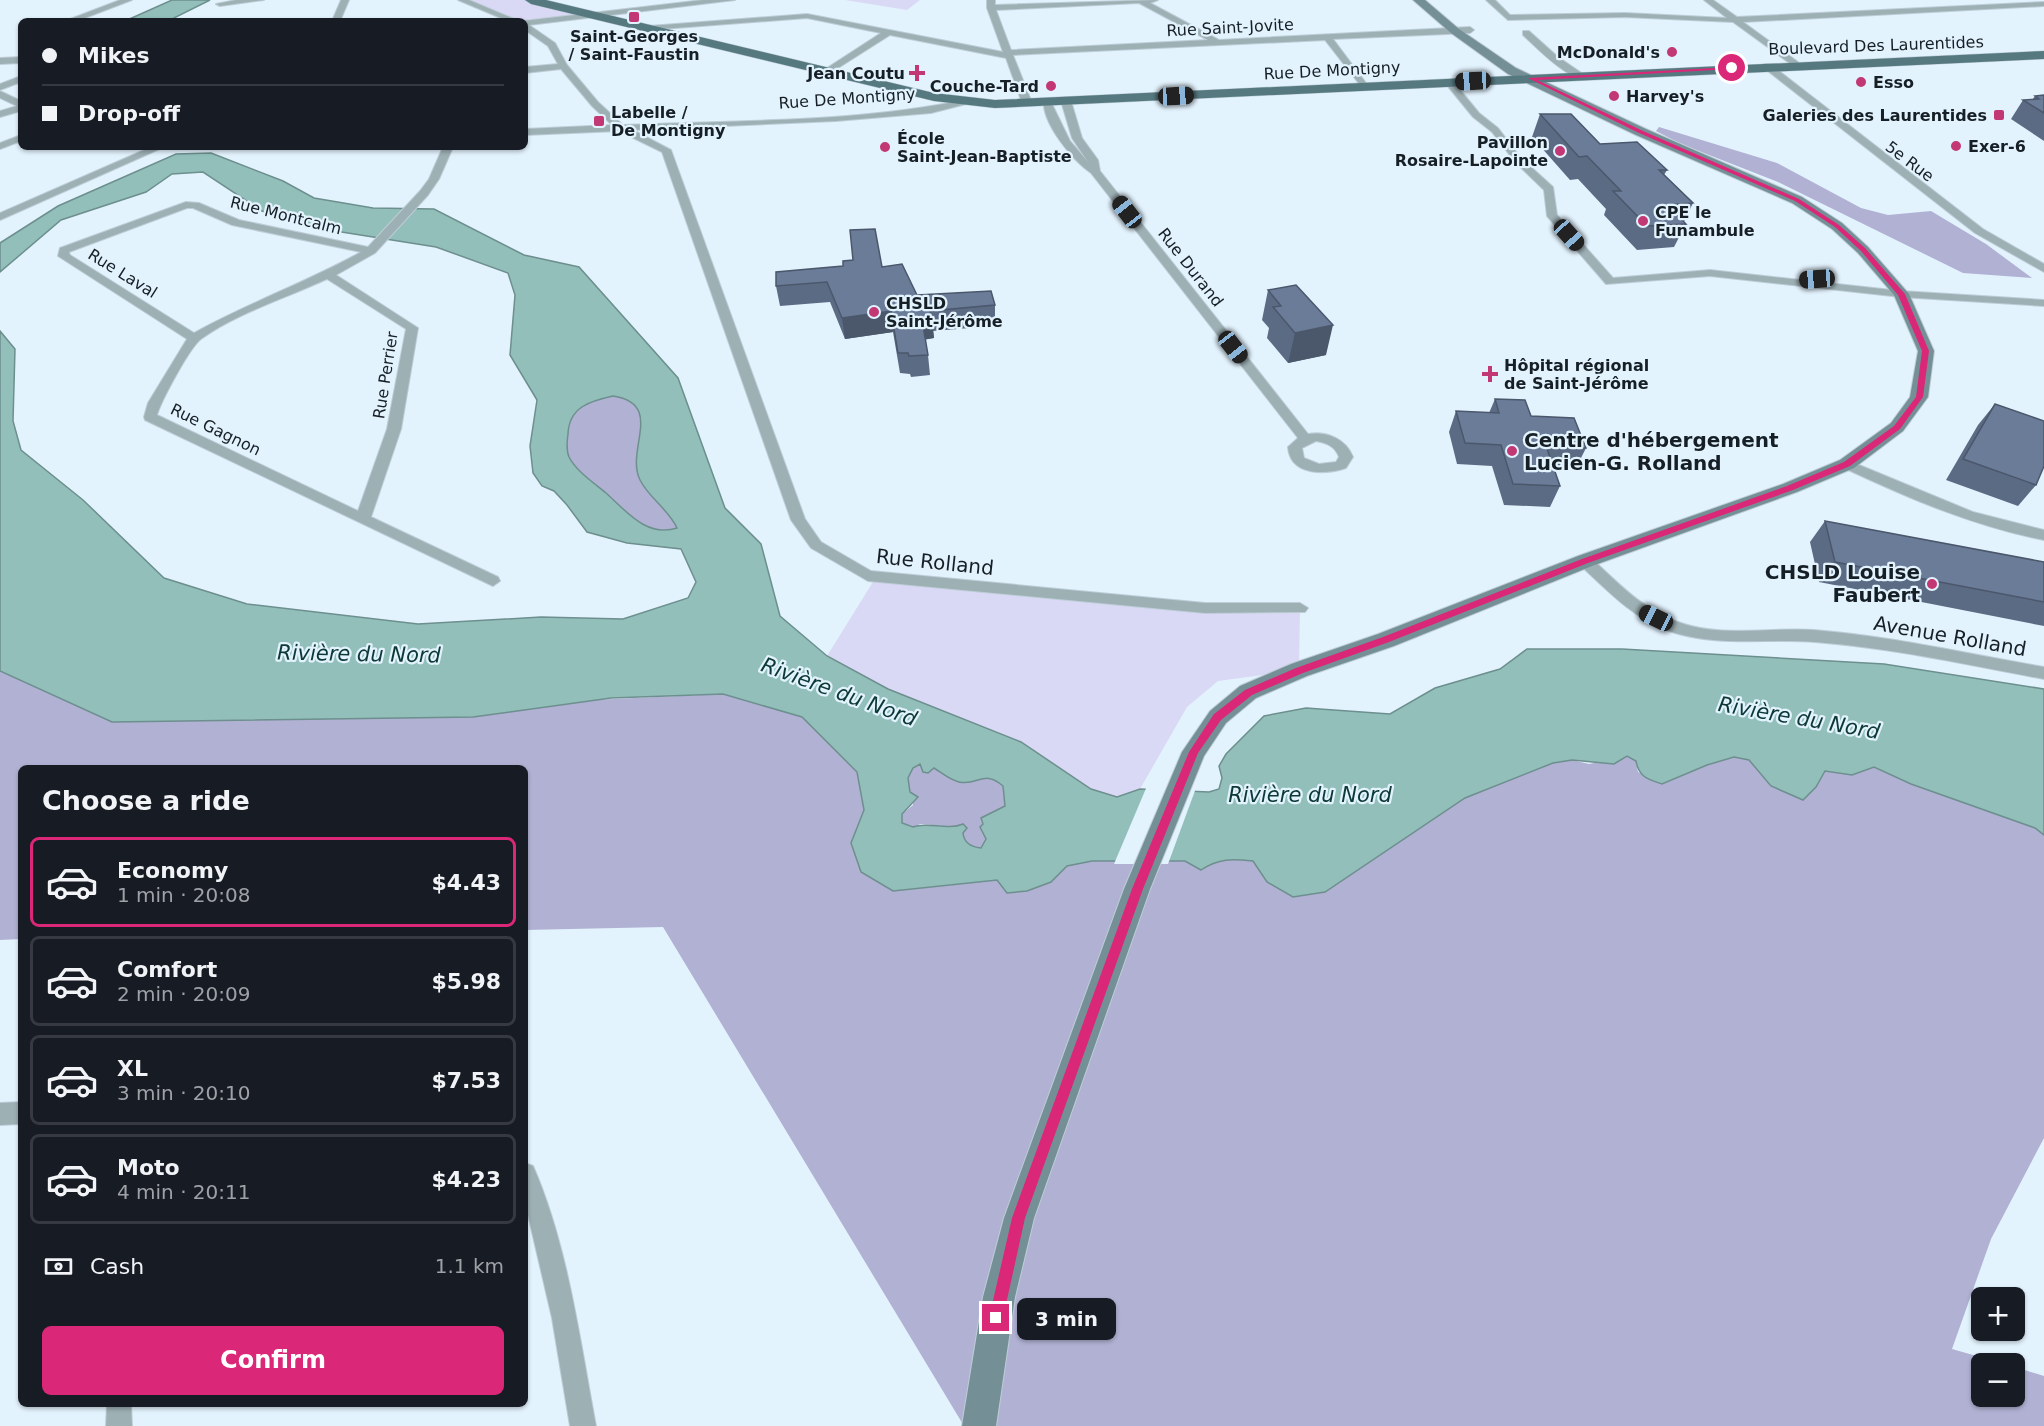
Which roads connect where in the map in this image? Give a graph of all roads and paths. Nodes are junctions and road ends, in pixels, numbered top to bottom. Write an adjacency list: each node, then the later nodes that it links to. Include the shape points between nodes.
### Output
1 (260, 0): 15 (street)
2 (345, 0): 23 (street)
3 (462, 0): 24 (street)
4 (531, 0): 20 (main road)
5 (731, 0): 20 (street)
6 (1019, 0): 18 (street)
7 (1156, 0): 14 (street); 21 (street)
8 (1418, 0): 31 (street)
9 (1434, 0): 30 (street)
10 (1490, 0): 26 (street, via 1508,18 1625,15)
11 (1708, 0): 26 (street)
12 (1927, 0): 19 (street)
13 (121, 1): 22 (street)
14 (1140, 1): 18 (street); 25 (street)
15 (220, 4)
16 (991, 4): 18 (street); 37 (street)
17 (2044, 4): 19 (street)
18 (1030, 6)
19 (1943, 9): 26 (street)
20 (590, 14): 27 (street); 29 (main road)
21 (1187, 16): 25 (street); 36 (street)
22 (77, 18)
23 (337, 18)
24 (507, 18)
25 (1175, 19): 35 (street)
26 (1735, 20): 41 (street)
27 (528, 24)
28 (528, 27): 42 (street, via 552,45)
29 (649, 28): 32 (street, Rue Saint-Jovite, via 807,16); 45 (main road)
30 (1470, 30): 31 (street, Rue Saint-Jovite); 47 (street)
31 (1455, 31): 34 (street, Rue Saint-Jovite); 47 (street)
32 (889, 32): 37 (street, Rue Saint-Jovite); 45 (street)
33 (1526, 33): 46 (street)
34 (1327, 37): 36 (street, Rue Saint-Jovite); 51 (street)
35 (1219, 42): 36 (street, Rue Saint-Jovite); 37 (street, Rue Saint-Jovite)
36 (1236, 42)
37 (1008, 55): 56 (street)
38 (2044, 55): 41 (main road, Boulevard Des Laurentides)
39 (18, 60): 40 (street)
40 (0, 61)
41 (1795, 64): 43 (main road, Boulevard Des Laurentides)
42 (563, 66): 44 (street); 61 (street, via 594,104)
43 (1773, 66): 46 (main road, Boulevard Des Laurentides); 72 (street, 5e Rue, via 1955,204); 73 (street, 5e Rue, via 1944,205 1979,231)
44 (528, 70)
45 (827, 72): 54 (main road)
46 (1580, 76): 47 (main road, Boulevard Des Laurentides)
47 (1530, 78): 49 (main road, Rue De Montigny); 75 (street, via 1797,200 1837,226)
48 (18, 80): 50 (street)
49 (1449, 82): 51 (main road, Rue De Montigny); 75 (street, via 1549,189 1552,216 1610,282 1710,273)
50 (0, 87)
51 (1364, 87): 53 (main road, Rue De Montigny)
52 (0, 94): 57 (street)
53 (1066, 101): 55 (main road, Rue De Montigny); 68 (street, Rue Durand, via 1077,138 1093,160)
54 (969, 102): 56 (main road, Rue De Montigny); 60 (street, Rue De Montigny, via 931,111)
55 (1047, 102): 56 (main road, Rue De Montigny); 68 (street, Rue Durand, via 1063,140 1080,162)
56 (1027, 103)
57 (18, 105)
58 (18, 108): 59 (street)
59 (0, 114)
60 (663, 127): 61 (street, Rue De Montigny); 67 (street, Rue Rolland)
61 (621, 128): 62 (street, Rue De Montigny); 67 (street)
62 (528, 132)
63 (18, 139): 64 (street)
64 (0, 146)
65 (152, 150): 70 (street)
66 (447, 150): 71 (street, Rue Gagnon, via 434,179)
67 (666, 150): 85 (street, Rue Rolland, via 798,520 816,545 868,576 1205,608)
68 (1095, 171): 79 (street, Rue Durand)
69 (195, 205): 71 (street, Rue Montcalm, via 236,223); 78 (street, Rue Laval, via 177,207 64,250 64,256)
70 (0, 217)
71 (375, 248): 74 (street, Rue Gagnon)
72 (2044, 260)
73 (2044, 269)
74 (328, 276): 78 (street, Rue Gagnon); 81 (street, Rue Perrier, via 412,328 394,429)
75 (1897, 288): 76 (street); 77 (street); 80 (street, via 1926,351 1919,397 1897,427)
76 (2044, 291)
77 (2044, 303)
78 (194, 338): 81 (street, Rue Gagnon, via 154,403 150,417)
79 (1305, 439)
80 (1847, 464): 82 (street, via 1929,502); 83 (street)
81 (363, 518): 84 (street, Rue Gagnon)
82 (2044, 535)
83 (1585, 561): 86 (street, Avenue Rolland, via 1638,609 1673,626 1752,637 1812,636 1871,643); 93 (street, via 1248,692 1218,717 1194,752 1137,889 1018,1218 999,1297)
84 (493, 581)
85 (1300, 608)
86 (2044, 673)
87 (18, 1113): 88 (street)
88 (0, 1114)
89 (528, 1181): 92 (street, via 564,1318)
90 (119, 1407): 91 (street)
91 (119, 1426)
92 (582, 1426)
93 (979, 1426)

